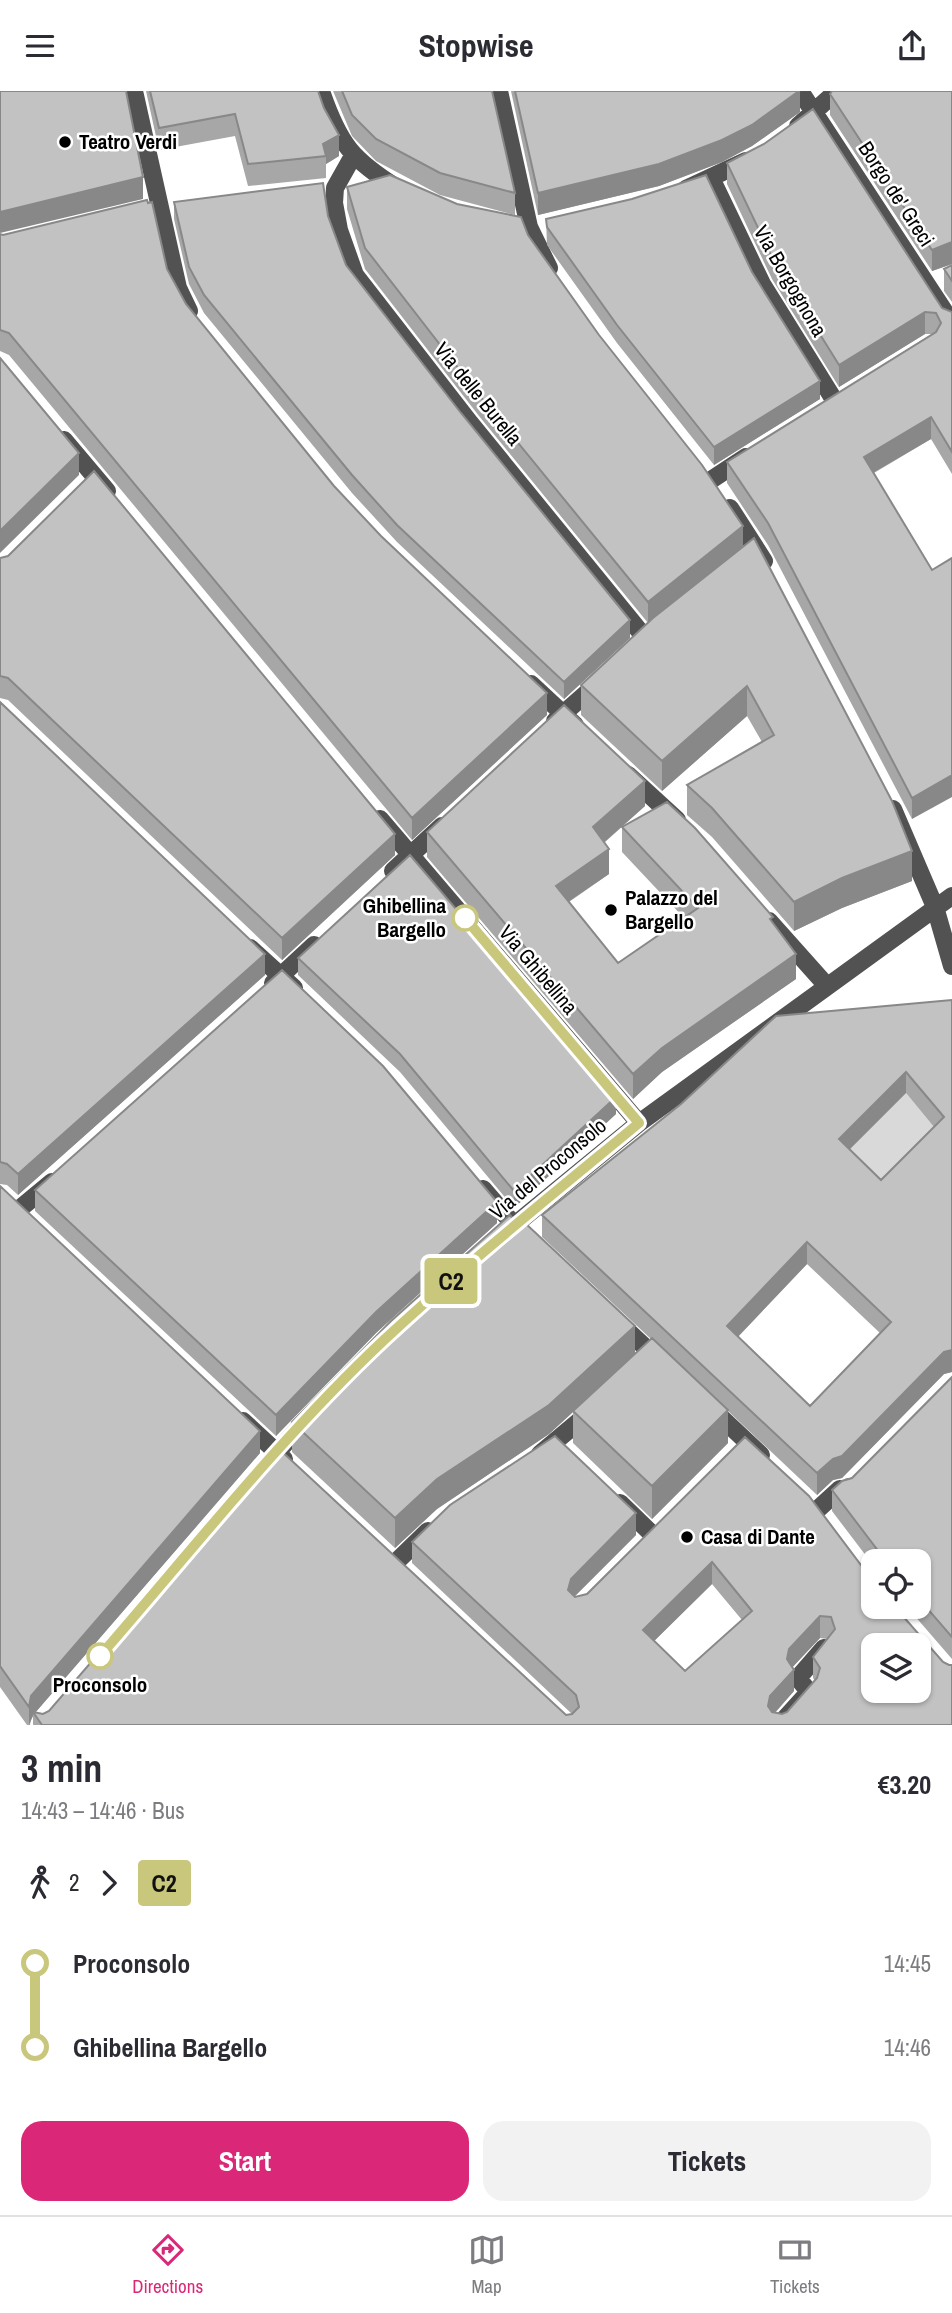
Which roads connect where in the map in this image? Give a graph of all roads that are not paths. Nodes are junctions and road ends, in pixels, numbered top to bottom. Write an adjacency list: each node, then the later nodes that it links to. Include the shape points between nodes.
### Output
1 (134, 91): 16 (street)
2 (321, 91): 9 (street)
3 (499, 91): 19 (street)
4 (800, 91): 6 (street, Borgo de' Greci)
5 (837, 91): 6 (street)
6 (816, 112): 7 (street); 22 (street, Borgo de' Greci, via 935,282)
7 (780, 141)
8 (761, 153): 10 (street)
9 (353, 156): 11 (street); 14 (street)
10 (711, 179): 13 (street); 23 (street, Via Borgognona, via 762,284)
11 (335, 188): 12 (street); 32 (street, Via delle Burella, via 339,230 355,275)
12 (314, 191)
13 (671, 195)
14 (415, 197)
15 (183, 204): 16 (street)
16 (158, 207): 17 (street); 21 (street, via 181,297)
17 (136, 212)
18 (507, 224): 19 (street)
19 (535, 226): 20 (street, via 537,250)
20 (563, 288)
21 (203, 328)
22 (950, 330)
23 (836, 403)
24 (51, 423): 26 (street)
25 (766, 445): 29 (street, via 707,474)
26 (94, 476): 27 (street); 28 (street)
27 (76, 493)
28 (120, 508)
29 (758, 549): 30 (street); 31 (street)
30 (744, 562)
31 (774, 581)
32 (647, 640)
33 (615, 667): 35 (street)
34 (518, 673): 35 (street)
35 (563, 714): 36 (street); 37 (street)
36 (540, 736)
37 (591, 740)
38 (611, 759): 42 (street)
39 (887, 797): 47 (street)
40 (371, 808): 43 (street, Via Ghibellina)
41 (460, 809): 43 (street)
42 (693, 835)
43 (410, 855): 44 (street); 55 (street, Via Ghibellina)
44 (377, 887)
45 (952, 896): 47 (street, Via del Proconsolo)
46 (756, 906): 52 (street)
47 (935, 907): 50 (street); 52 (street, Via del Proconsolo)
48 (329, 931): 51 (street)
49 (240, 939): 51 (street)
50 (952, 966)
51 (280, 977): 53 (street); 54 (street)
52 (827, 986): 55 (street, Via del Proconsolo)
53 (261, 995)
54 (311, 1002)
55 (639, 1123): 59 (street, Via del Proconsolo)
56 (66, 1169): 58 (street, via 22,1216)
57 (470, 1173): 59 (street)
58 (0, 1194)
59 (514, 1226): 60 (street, Via del Proconsolo); 61 (street)
60 (492, 1245)
61 (540, 1251)
62 (602, 1307): 63 (street, via 648,1359)
63 (672, 1371)
64 (699, 1397): 70 (street, via 741,1445)
65 (605, 1399): 69 (street, via 561,1448)
66 (230, 1408): 68 (street)
67 (316, 1410): 68 (street)
68 (276, 1452): 71 (street); 73 (street)
69 (521, 1466)
70 (776, 1470)
71 (298, 1472)
72 (858, 1477): 75 (street, via 844,1492 840,1489 821,1516)
73 (251, 1482)
74 (604, 1489): 77 (street)
75 (801, 1494)
76 (443, 1518): 78 (street)
77 (652, 1535)
78 (394, 1564)
79 (824, 1648): 80 (street, via 798,1678 809,1692)
80 (779, 1725)

